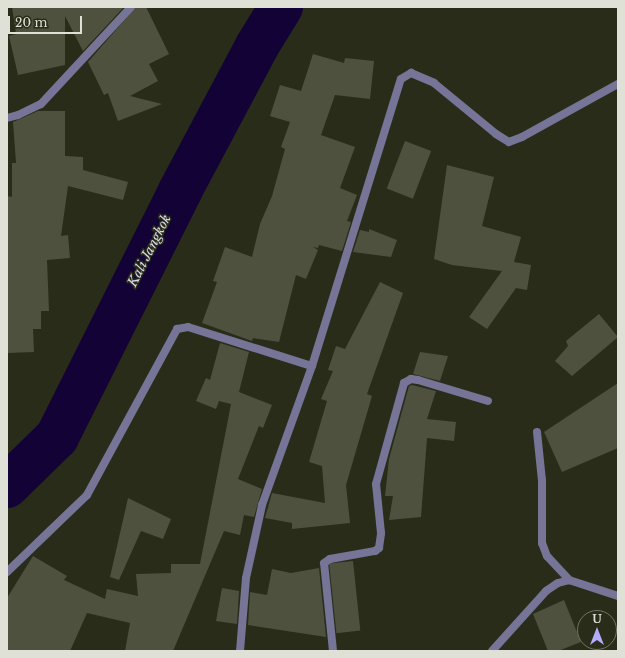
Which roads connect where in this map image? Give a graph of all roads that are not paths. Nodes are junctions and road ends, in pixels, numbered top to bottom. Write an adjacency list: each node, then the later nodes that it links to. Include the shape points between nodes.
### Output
1 (132, 7): 3 (street, via 41,104)
2 (618, 84): 4 (street, via 509,142 434,83 411,73 401,79)
3 (7, 118)
4 (312, 366): 7 (street, via 188,327 177,329 87,495); 10 (street, via 262,505 246,578)
5 (488, 401): 11 (street, via 418,380 411,379 404,383 376,484 381,533 379,548 375,551 330,559 324,563)
6 (537, 432): 8 (street, via 542,480 542,543 546,556)
7 (7, 572)
8 (569, 580): 9 (street); 12 (street, via 546,591)
9 (618, 596)
10 (240, 651)
11 (333, 651)
12 (492, 651)

